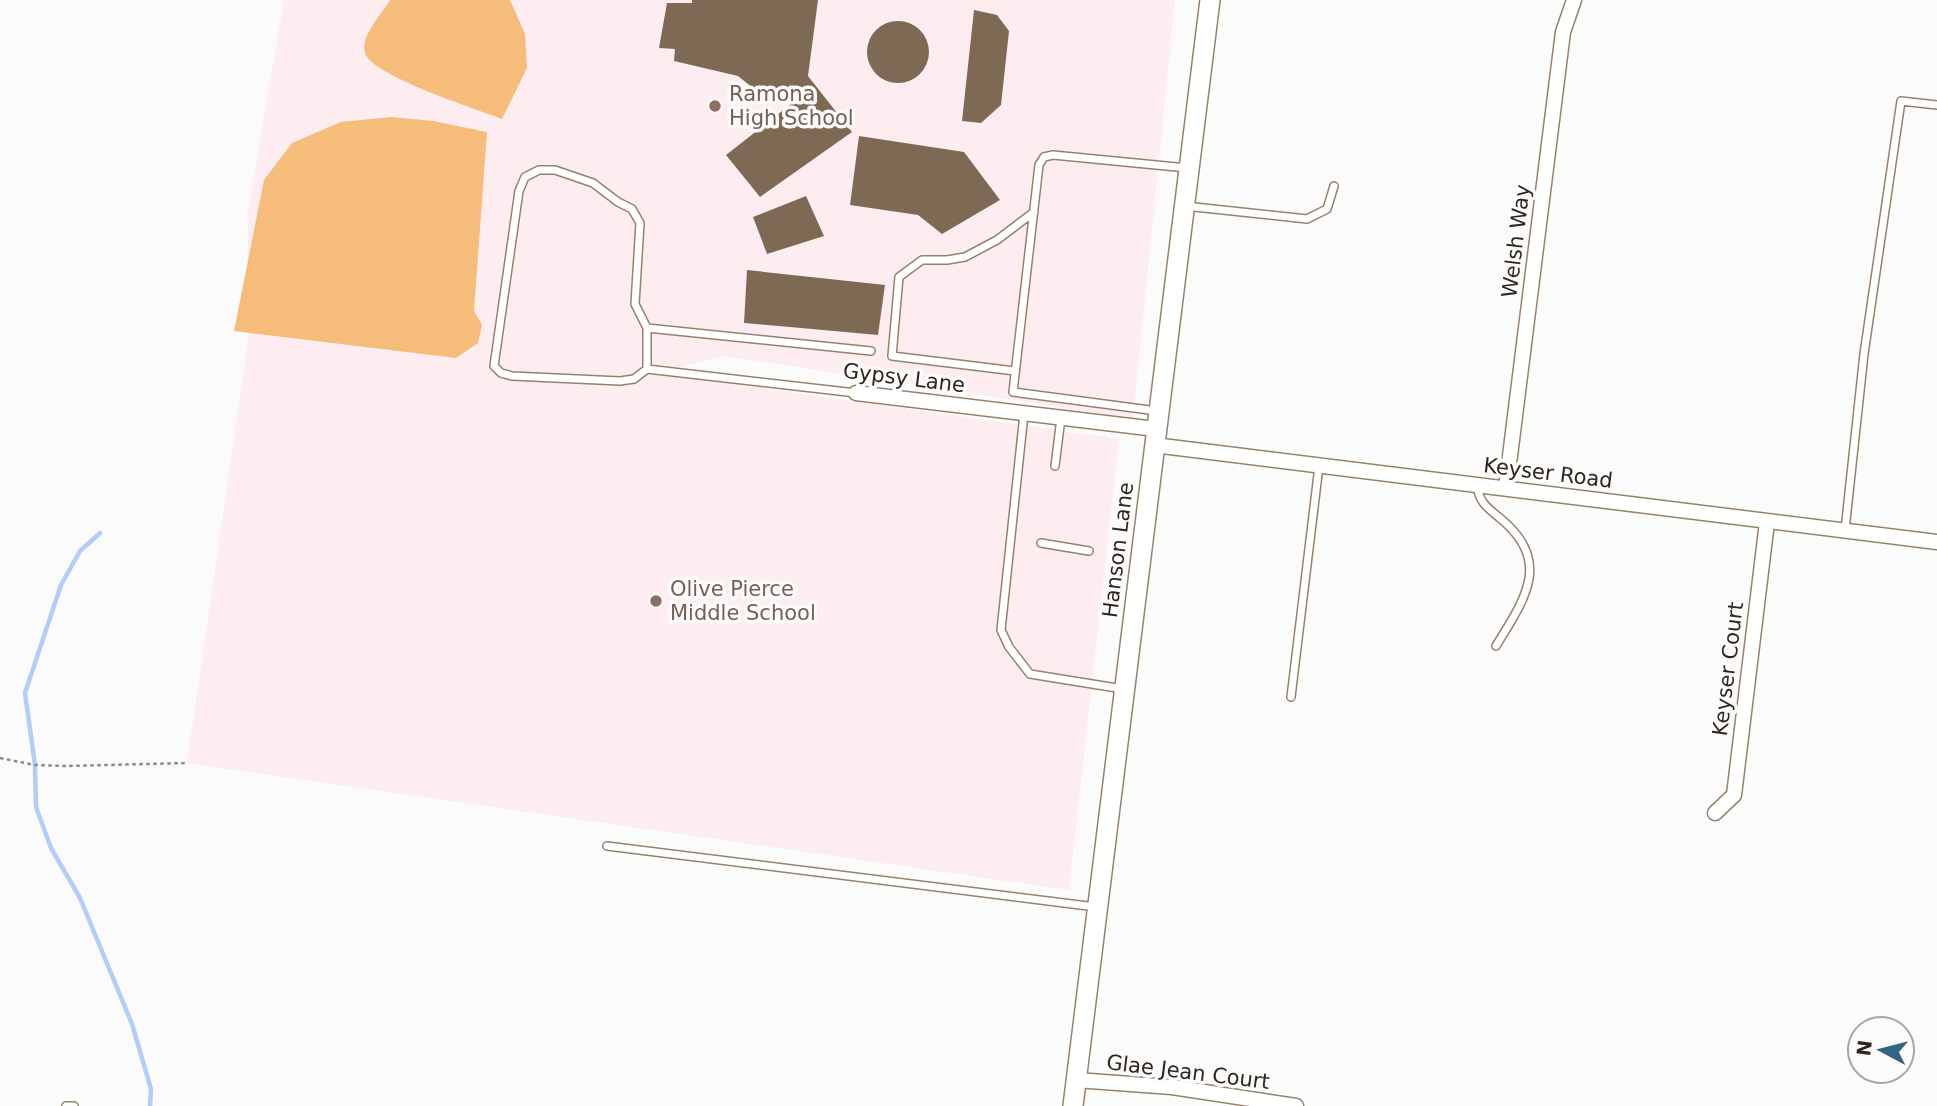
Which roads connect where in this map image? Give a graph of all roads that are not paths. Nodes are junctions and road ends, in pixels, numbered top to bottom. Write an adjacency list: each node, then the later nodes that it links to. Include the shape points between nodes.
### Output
1 (1210, 0): 4 (main road, Hanson Lane)
2 (1574, 0): 19 (street, Welsh Way, via 1563,32)
3 (1937, 105): 21 (lane, via 1901,101 1864,354)
4 (1189, 168): 6 (main road, Hanson Lane); 7 (lane, via 1044,157)
5 (1334, 186): 6 (lane, via 1327,209 1307,219)
6 (1184, 206): 15 (main road, Hanson Lane)
7 (1034, 212): 11 (lane); 11 (lane, via 965,257 922,260 899,277 892,356)
8 (647, 328): 9 (lane); 10 (lane); 10 (lane, via 635,304 640,223 632,209 593,183 555,170 539,170 525,177 519,191 494,366 512,376 620,381 634,379)
9 (871, 352)
10 (647, 369): 12 (lane, Gypsy Lane)
11 (1015, 371): 15 (lane, via 1013,392)
12 (856, 393): 13 (street, Gypsy Lane)
13 (1024, 414): 14 (street, Gypsy Lane); 26 (lane, via 1001,630 1030,674)
14 (1061, 418): 15 (street, Gypsy Lane); 17 (lane)
15 (1156, 429): 16 (street, Keyser Road); 26 (main road, Hanson Lane)
16 (1319, 465): 18 (street, Keyser Road); 27 (lane)
17 (1055, 466)
18 (1477, 485): 19 (street, Keyser Road); 25 (lane, via 1482,503 1523,542 1530,574 1525,598)
19 (1506, 488): 20 (street, Keyser Road)
20 (1767, 522): 21 (street, Keyser Road); 28 (street, Keyser Court, via 1734,795)
21 (1845, 531): 22 (street, Keyser Road)
22 (1937, 542)
23 (1041, 543): 24 (lane)
24 (1089, 551)
25 (1496, 646)
26 (1124, 689): 30 (main road, Hanson Lane)
27 (1291, 697)
28 (1715, 813)
29 (607, 846): 30 (lane)
30 (1097, 908): 31 (main road, Hanson Lane)
31 (1076, 1080): 34 (main road, Hanson Lane); 35 (street, Glae Jean Court, via 1172,1087)
32 (66, 1106): 33 (lane)
33 (74, 1106)
34 (1073, 1106)
35 (1296, 1106)

